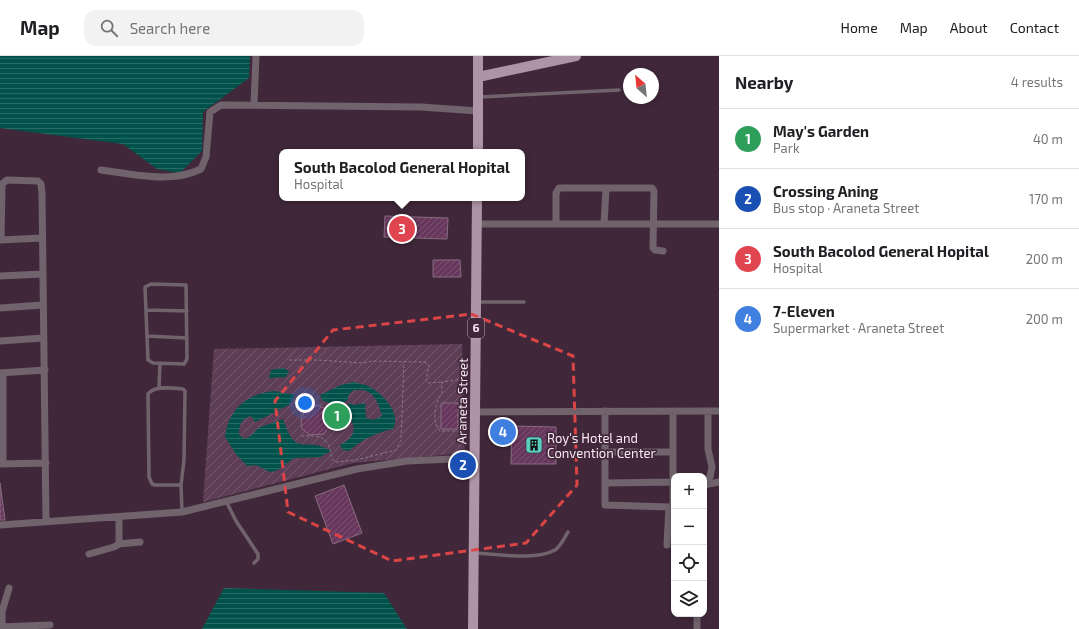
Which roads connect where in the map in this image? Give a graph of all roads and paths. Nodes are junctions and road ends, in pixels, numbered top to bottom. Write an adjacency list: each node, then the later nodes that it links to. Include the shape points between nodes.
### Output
1 (256, 56): 7 (street)
2 (478, 56): 4 (main road)
3 (576, 56): 4 (main road)
4 (478, 77): 6 (main road)
5 (619, 90): 6 (lane)
6 (479, 97): 8 (main road)
7 (254, 105): 8 (street, via 421,107); 10 (street, via 221,105 212,109 207,124 206,157 201,169 195,172 171,177 154,177)
8 (478, 111): 9 (main road)
9 (478, 149)
10 (101, 170)
11 (606, 189): 13 (street, via 654,189); 15 (street, via 557,189); 16 (street)
12 (477, 201): 14 (main road, Araneta Street / 6)
13 (654, 223): 16 (street); 17 (street); 20 (street, via 653,248)
14 (477, 224): 15 (street); 23 (main road, Araneta Street / 6)
15 (556, 224): 16 (street)
16 (604, 224)
17 (719, 224)
18 (42, 238): 19 (street); 19 (street, via 41,184 35,180 7,180 1,186); 21 (street)
19 (1, 240)
20 (663, 252)
21 (43, 274): 22 (street); 25 (street)
22 (0, 276)
23 (476, 302): 24 (lane); 45 (main road, Araneta Street / 6)
24 (524, 302)
25 (43, 305): 26 (street); 30 (street)
26 (0, 308)
27 (146, 310): 28 (lane); 28 (lane, via 146,286 182,283 187,286); 29 (lane)
28 (187, 311): 31 (lane)
29 (147, 336): 31 (lane); 35 (lane, via 148,360)
30 (44, 338): 32 (street); 36 (street)
31 (187, 338): 35 (lane, via 185,363)
32 (0, 341)
33 (289, 360): 34 (path)
34 (404, 362): 39 (path, via 427,363 428,383); 47 (path, via 401,440 396,450 336,462 332,459 324,438)
35 (160, 363): 40 (lane)
36 (45, 370): 37 (street); 51 (street)
37 (1, 373): 52 (street)
38 (463, 379): 39 (path)
39 (442, 382): 46 (path, via 442,394 435,408 437,429 444,432)
40 (159, 388): 59 (lane, via 185,391); 59 (lane, via 148,394 148,477 155,485)
41 (605, 411): 42 (street); 45 (street); 48 (street)
42 (673, 411): 43 (street); 49 (street)
43 (708, 411): 44 (street); 54 (street, via 708,449 712,467)
44 (719, 411)
45 (475, 412): 46 (main road, Araneta Street / 6)
46 (475, 431): 50 (main road, Araneta Street / 6)
47 (301, 436)
48 (606, 452): 49 (street); 57 (street)
49 (673, 452): 53 (street)
50 (474, 458): 60 (street, via 407,462 357,469); 70 (main road, Araneta Street / 6)
51 (46, 463): 52 (street); 64 (street)
52 (2, 464)
53 (673, 473)
54 (707, 480)
55 (671, 482): 57 (street)
56 (719, 482): 58 (street)
57 (606, 483): 61 (street, via 605,505)
58 (707, 484)
59 (181, 485): 62 (lane)
60 (227, 502): 62 (street); 72 (lane, via 258,554 258,559)
61 (669, 507): 69 (street)
62 (182, 512): 63 (street)
63 (119, 518): 64 (street); 68 (street)
64 (46, 521): 65 (street)
65 (0, 525)
66 (568, 532): 70 (lane, via 554,550 530,556)
67 (140, 542): 68 (street)
68 (119, 544): 71 (street)
69 (667, 546)
70 (473, 553): 77 (main road, Araneta Street / 6)
71 (89, 554)
72 (254, 563)
73 (9, 588): 76 (street, via 2,612)
74 (697, 617): 78 (street)
75 (50, 624): 76 (street)
76 (1, 627)
77 (473, 629)
78 (697, 629)

